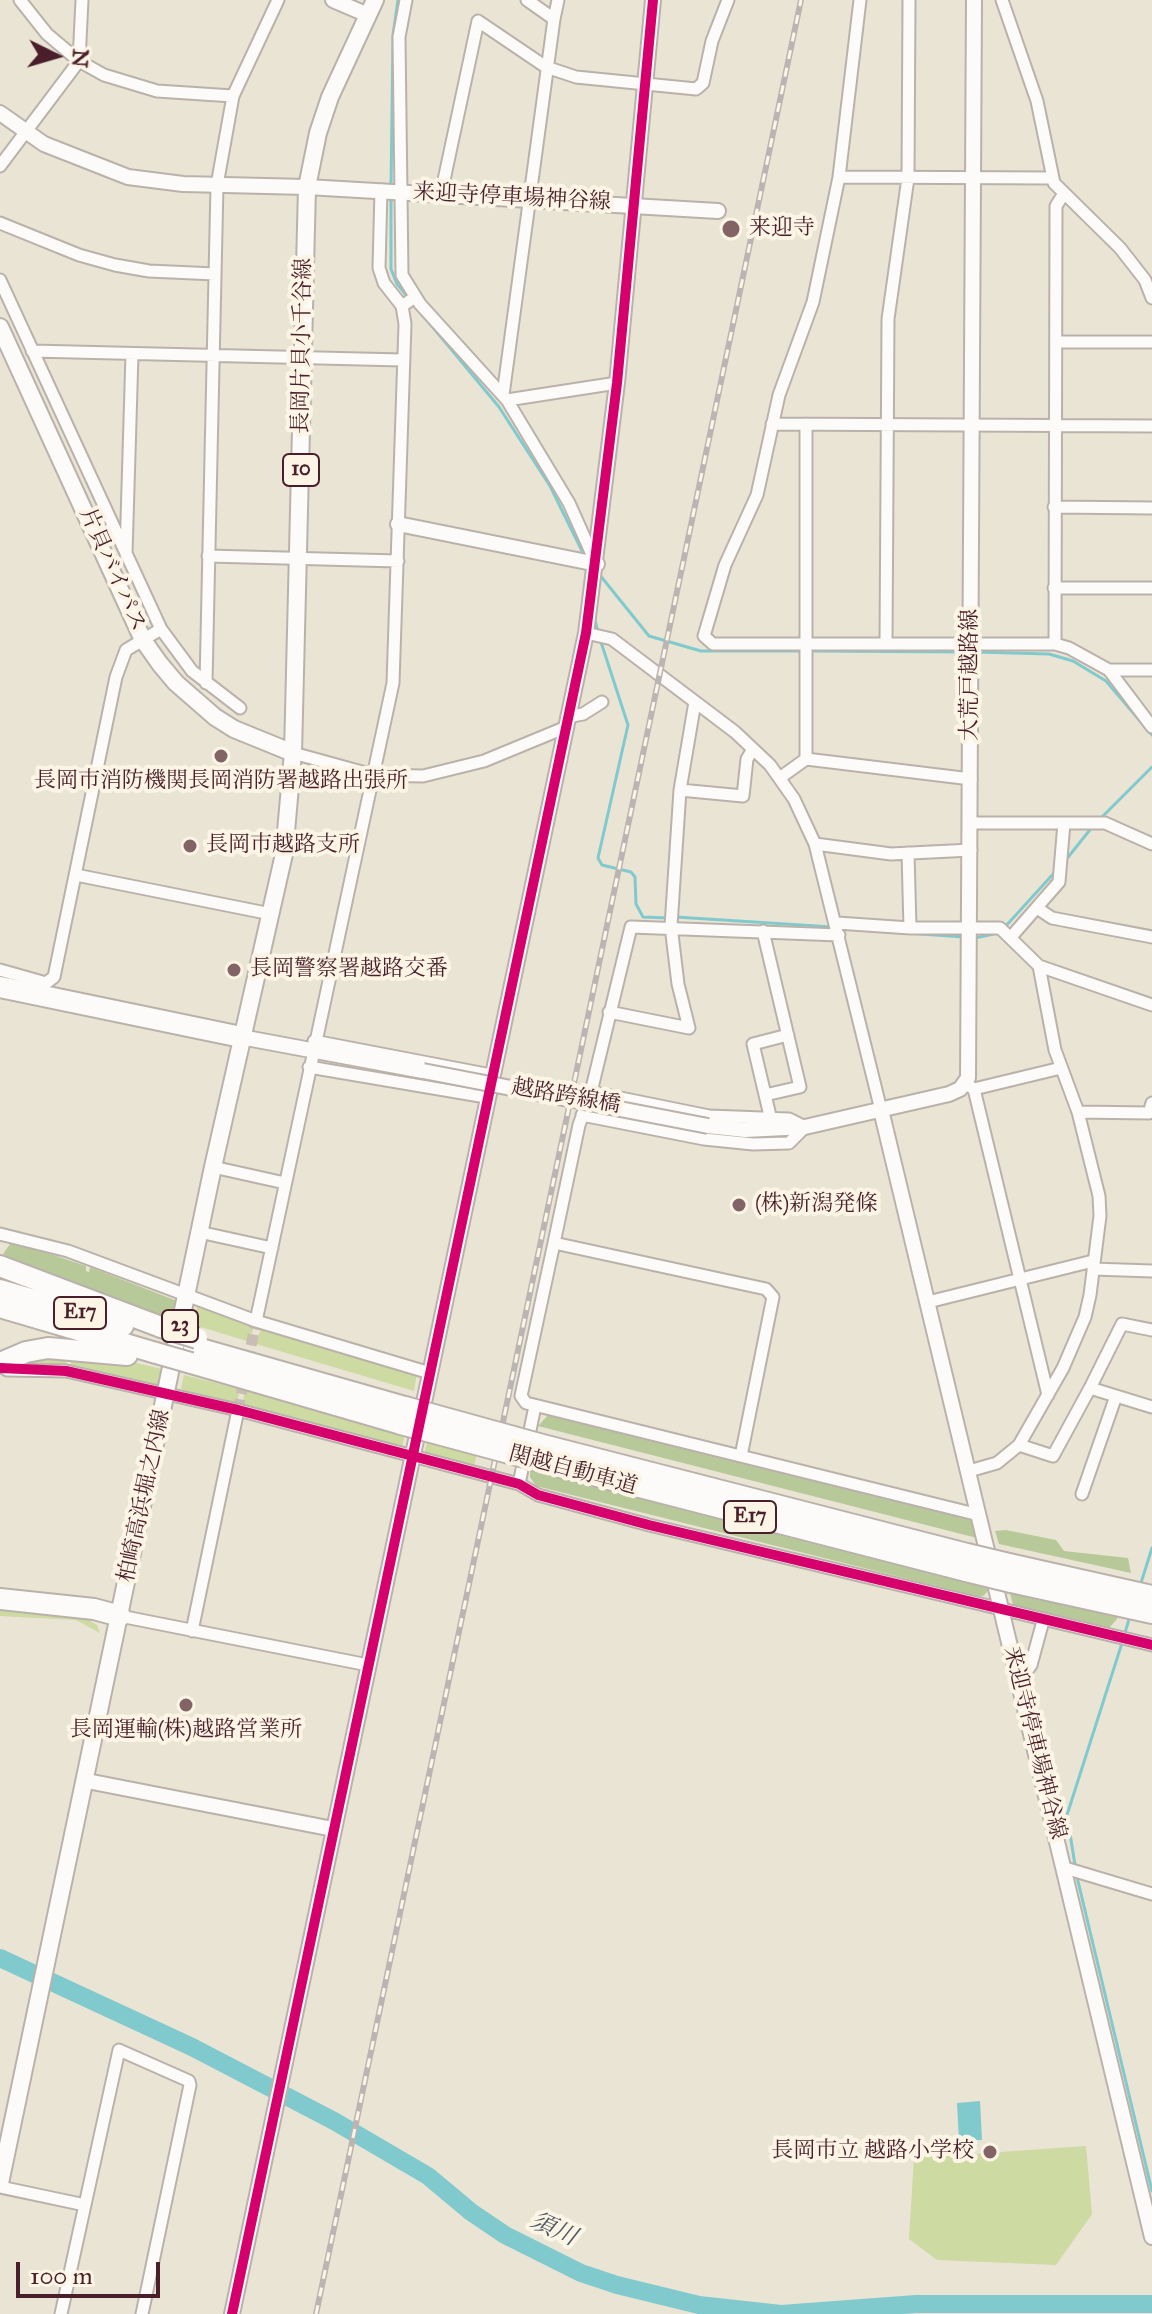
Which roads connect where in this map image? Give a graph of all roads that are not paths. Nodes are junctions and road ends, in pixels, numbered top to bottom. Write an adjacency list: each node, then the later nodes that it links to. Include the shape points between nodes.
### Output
1 (20, 0): 16 (street, via 47,34)
2 (82, 0): 16 (street)
3 (278, 0): 19 (street)
4 (333, 0): 14 (main road)
5 (406, 0): 30 (street, via 399,37)
6 (527, 0): 15 (street)
7 (558, 0): 15 (street)
8 (653, 0): 18 (main road)
9 (728, 0): 18 (street, via 703,83 696,89)
10 (860, 0): 23 (street)
11 (909, 0): 24 (street)
12 (974, 0): 25 (main road, 大荒戸越路線)
13 (1002, 0): 26 (street, via 1037,101)
14 (371, 8): 28 (main road, 長岡片貝小千谷線 / 10, via 330,97)
15 (554, 19): 17 (street)
16 (79, 61): 19 (street, via 139,88); 21 (street)
17 (546, 67): 18 (street, via 576,77); 31 (street, via 478,21); 33 (street)
18 (644, 84): 34 (main road)
19 (233, 96): 27 (street)
20 (0, 113): 21 (main road, 来迎寺停車場神谷線)
21 (25, 132): 22 (street); 27 (main road, 来迎寺停車場神谷線, via 77,160 128,177)
22 (0, 166)
23 (839, 177): 24 (street); 52 (street, via 813,302)
24 (908, 178): 25 (street); 54 (street, via 888,319)
25 (973, 178): 26 (street); 55 (main road, 大荒戸越路線)
26 (1051, 178): 32 (street)
27 (217, 185): 28 (main road, 来迎寺停車場神谷線); 37 (street)
28 (307, 187): 29 (main road, 来迎寺停車場神谷線); 48 (main road, 長岡片貝小千谷線 / 10)
29 (381, 190): 30 (main road, 来迎寺停車場神谷線); 41 (street, via 379,268)
30 (401, 192): 31 (main road, 来迎寺停車場神谷線); 39 (street, via 400,267)
31 (441, 194): 33 (main road, 来迎寺停車場神谷線)
32 (1063, 195): 40 (street, via 1120,248); 43 (street, via 1056,206)
33 (528, 198): 34 (main road, 来迎寺停車場神谷線); 51 (street)
34 (631, 206): 35 (main road, 来迎寺停車場神谷線); 50 (main road)
35 (718, 211)
36 (0, 223): 37 (street, via 115,265)
37 (215, 274): 47 (street)
38 (0, 280): 45 (street)
39 (415, 297): 41 (street); 51 (street)
40 (1152, 298)
41 (402, 306): 49 (street)
42 (0, 327): 70 (main road, 片貝バイパス)
43 (1056, 342): 44 (street); 56 (street)
44 (1152, 342)
45 (32, 351): 46 (street); 61 (street)
46 (132, 354): 47 (street); 61 (street)
47 (215, 356): 48 (street); 62 (street)
48 (303, 357): 49 (street); 63 (main road, 長岡片貝小千谷線 / 10)
49 (402, 360): 60 (street)
50 (617, 383): 51 (street); 65 (main road)
51 (505, 398): 65 (street, via 569,503)
52 (772, 424): 53 (street); 71 (street, via 757,495 725,565 704,636 713,644)
53 (806, 424): 54 (street); 71 (street)
54 (888, 424): 55 (street); 72 (street)
55 (972, 424): 56 (street); 73 (main road, 大荒戸越路線)
56 (1056, 424): 57 (street); 58 (street)
57 (1152, 426)
58 (1054, 507): 59 (street); 66 (street)
59 (1152, 508)
60 (398, 524): 64 (street); 65 (main road)
61 (126, 556): 68 (street)
62 (208, 556): 63 (street); 77 (street)
63 (299, 557): 64 (street); 84 (main road, 長岡片貝小千谷線 / 10)
64 (398, 561): 86 (street, via 396,662)
65 (597, 565): 69 (main road)
66 (1054, 588): 67 (street); 74 (street)
67 (1152, 588)
68 (161, 629): 70 (street); 77 (street)
69 (586, 633): 79 (street, via 612,639); 81 (main road)
70 (143, 640): 84 (main road, 片貝バイパス, via 176,683 215,717); 96 (street, via 126,650 116,677)
71 (806, 643): 72 (street); 85 (street)
72 (886, 643): 73 (street)
73 (971, 644): 74 (street); 88 (main road, 大荒戸越路線)
74 (1055, 644): 75 (street)
75 (1109, 670): 76 (street); 82 (street)
76 (1152, 670)
77 (206, 683): 80 (street)
78 (602, 702): 81 (street)
79 (695, 702): 83 (street); 89 (street)
80 (240, 708)
81 (566, 722): 86 (street, via 442,774); 117 (main road)
82 (1152, 727)
83 (753, 749): 87 (street); 89 (street, via 743,796)
84 (293, 753): 86 (street); 98 (main road, 柏崎高浜堀之内線 / 23, via 288,830)
85 (806, 759): 87 (street); 88 (street)
86 (373, 775): 115 (street)
87 (781, 777): 92 (street)
88 (971, 779): 90 (main road, 大荒戸越路線)
89 (680, 790): 99 (street)
90 (970, 823): 91 (street); 94 (main road, 大荒戸越路線)
91 (1064, 823): 93 (street, via 1105,823); 97 (street, via 1063,872)
92 (815, 844): 95 (street); 101 (street)
93 (1152, 844)
94 (971, 850): 95 (street); 102 (main road, 大荒戸越路線)
95 (908, 853): 100 (street)
96 (76, 875): 98 (street); 107 (street, via 54,977 46,983)
97 (1037, 908): 104 (street); 105 (street, via 1052,918)
98 (271, 914): 114 (main road, 柏崎高浜堀之内線 / 23)
99 (671, 926): 103 (street); 112 (street, via 631,927); 112 (street, via 689,1028)
100 (910, 928): 101 (street); 102 (street)
101 (838, 929): 103 (street); 123 (street)
102 (970, 929): 104 (street, via 1000,928); 118 (main road, 大荒戸越路線)
103 (763, 931): 113 (street)
104 (1011, 937): 106 (street)
105 (1152, 937)
106 (1039, 966): 110 (street); 116 (street)
107 (0, 970)
108 (0, 987): 111 (highway)
109 (0, 999): 111 (highway, via 35,997)
110 (1152, 1005)
111 (94, 1006): 114 (highway)
112 (609, 1012): 119 (street)
113 (788, 1035): 120 (street, via 753,1044); 120 (street, via 800,1087)
114 (241, 1037): 115 (main road); 128 (main road, 柏崎高浜堀之内線 / 23)
115 (312, 1053): 117 (street); 121 (street); 127 (main road, 越路跨線橋, bridge, via 708,1126 756,1131); 129 (street)
116 (1061, 1068): 118 (street); 124 (street)
117 (491, 1075): 121 (main road)
118 (970, 1086): 123 (main road); 137 (street)
119 (591, 1092): 125 (street); 126 (street, via 709,1116)
120 (765, 1095): 126 (street)
121 (486, 1097): 147 (main road)
122 (1152, 1103): 124 (street, via 1149,1113)
123 (881, 1110): 127 (main road); 140 (main road, 来迎寺停車場神谷線)
124 (1078, 1112): 134 (street, via 1100,1206)
125 (582, 1115): 127 (street, via 753,1144 789,1143); 132 (street)
126 (771, 1120): 127 (street, via 789,1119)
127 (805, 1127)
128 (213, 1167): 129 (street); 130 (main road, 柏崎高浜堀之内線 / 23)
129 (285, 1183): 133 (street)
130 (199, 1232): 133 (street); 139 (main road, 柏崎高浜堀之内線 / 23)
131 (0, 1234): 139 (street, via 68,1251)
132 (554, 1243): 152 (street, via 521,1396); 157 (street, via 766,1289 773,1297)
133 (272, 1248): 142 (street)
134 (1093, 1265): 136 (street); 137 (street); 150 (street, via 1085,1317)
135 (0, 1266): 144 (highway)
136 (1152, 1271)
137 (1020, 1279): 140 (street); 150 (street)
138 (0, 1290): 144 (highway, E17)
139 (186, 1297): 142 (street); 149 (main road, 柏崎高浜堀之内線 / 23)
140 (928, 1302): 159 (main road, 来迎寺停車場神谷線)
141 (0, 1307): 144 (highway, E17)
142 (256, 1321): 147 (street)
143 (1152, 1330): 148 (street, via 1122,1324)
144 (158, 1344): 145 (highway); 145 (highway, bridge); 146 (highway, via 117,1353 48,1348 26,1352)
145 (193, 1354): 155 (highway, 関越自動車道, via 338,1406); 155 (highway, 関越自動車道, via 368,1396)
146 (3, 1366): 149 (street, via 66,1371)
147 (430, 1373): 158 (main road)
148 (1090, 1388): 151 (street); 156 (street, via 1053,1456)
149 (166, 1394): 154 (street); 170 (main road, 柏崎高浜堀之内線 / 23)
150 (1048, 1395): 156 (street)
151 (1116, 1396): 153 (street); 161 (street)
152 (535, 1406): 157 (street); 160 (street)
153 (1152, 1407)
154 (238, 1410): 158 (street); 172 (street)
155 (403, 1415): 163 (highway, 関越自動車道 / E17, bridge)
156 (1019, 1445): 159 (street, via 997,1463)
157 (741, 1456): 162 (street)
158 (411, 1457): 160 (street); 174 (main road)
159 (969, 1471): 162 (main road, 来迎寺停車場神谷線)
160 (519, 1484): 168 (street, via 538,1495 635,1521)
161 (1082, 1494)
162 (979, 1515): 168 (main road, 来迎寺停車場神谷線)
163 (1113, 1596): 164 (highway, 関越自動車道); 169 (highway, 関越自動車道)
164 (1152, 1596)
165 (0, 1599): 166 (highway)
166 (60, 1605): 167 (highway); 170 (highway)
167 (0, 1607)
168 (1002, 1612): 171 (street); 175 (main road, 来迎寺停車場神谷線)
169 (1152, 1613)
170 (120, 1616): 172 (street); 176 (main road, 柏崎高浜堀之内線 / 23)
171 (1043, 1621): 173 (street); 175 (street, via 1031,1665)
172 (192, 1631): 174 (street)
173 (1152, 1645)
174 (368, 1665): 177 (main road)
175 (1020, 1680): 178 (main road, 来迎寺停車場神谷線)
176 (87, 1781): 177 (main road); 180 (main road, 柏崎高浜堀之内線 / 23)
177 (333, 1829): 185 (main road)
178 (1065, 1868): 179 (street); 182 (main road, 来迎寺停車場神谷線)
179 (1152, 1894)
180 (0, 2185): 181 (street)
181 (85, 2205): 183 (street); 184 (street, via 119,2050 189,2081)
182 (1152, 2237)
183 (61, 2314)
184 (142, 2314)
185 (232, 2314)

